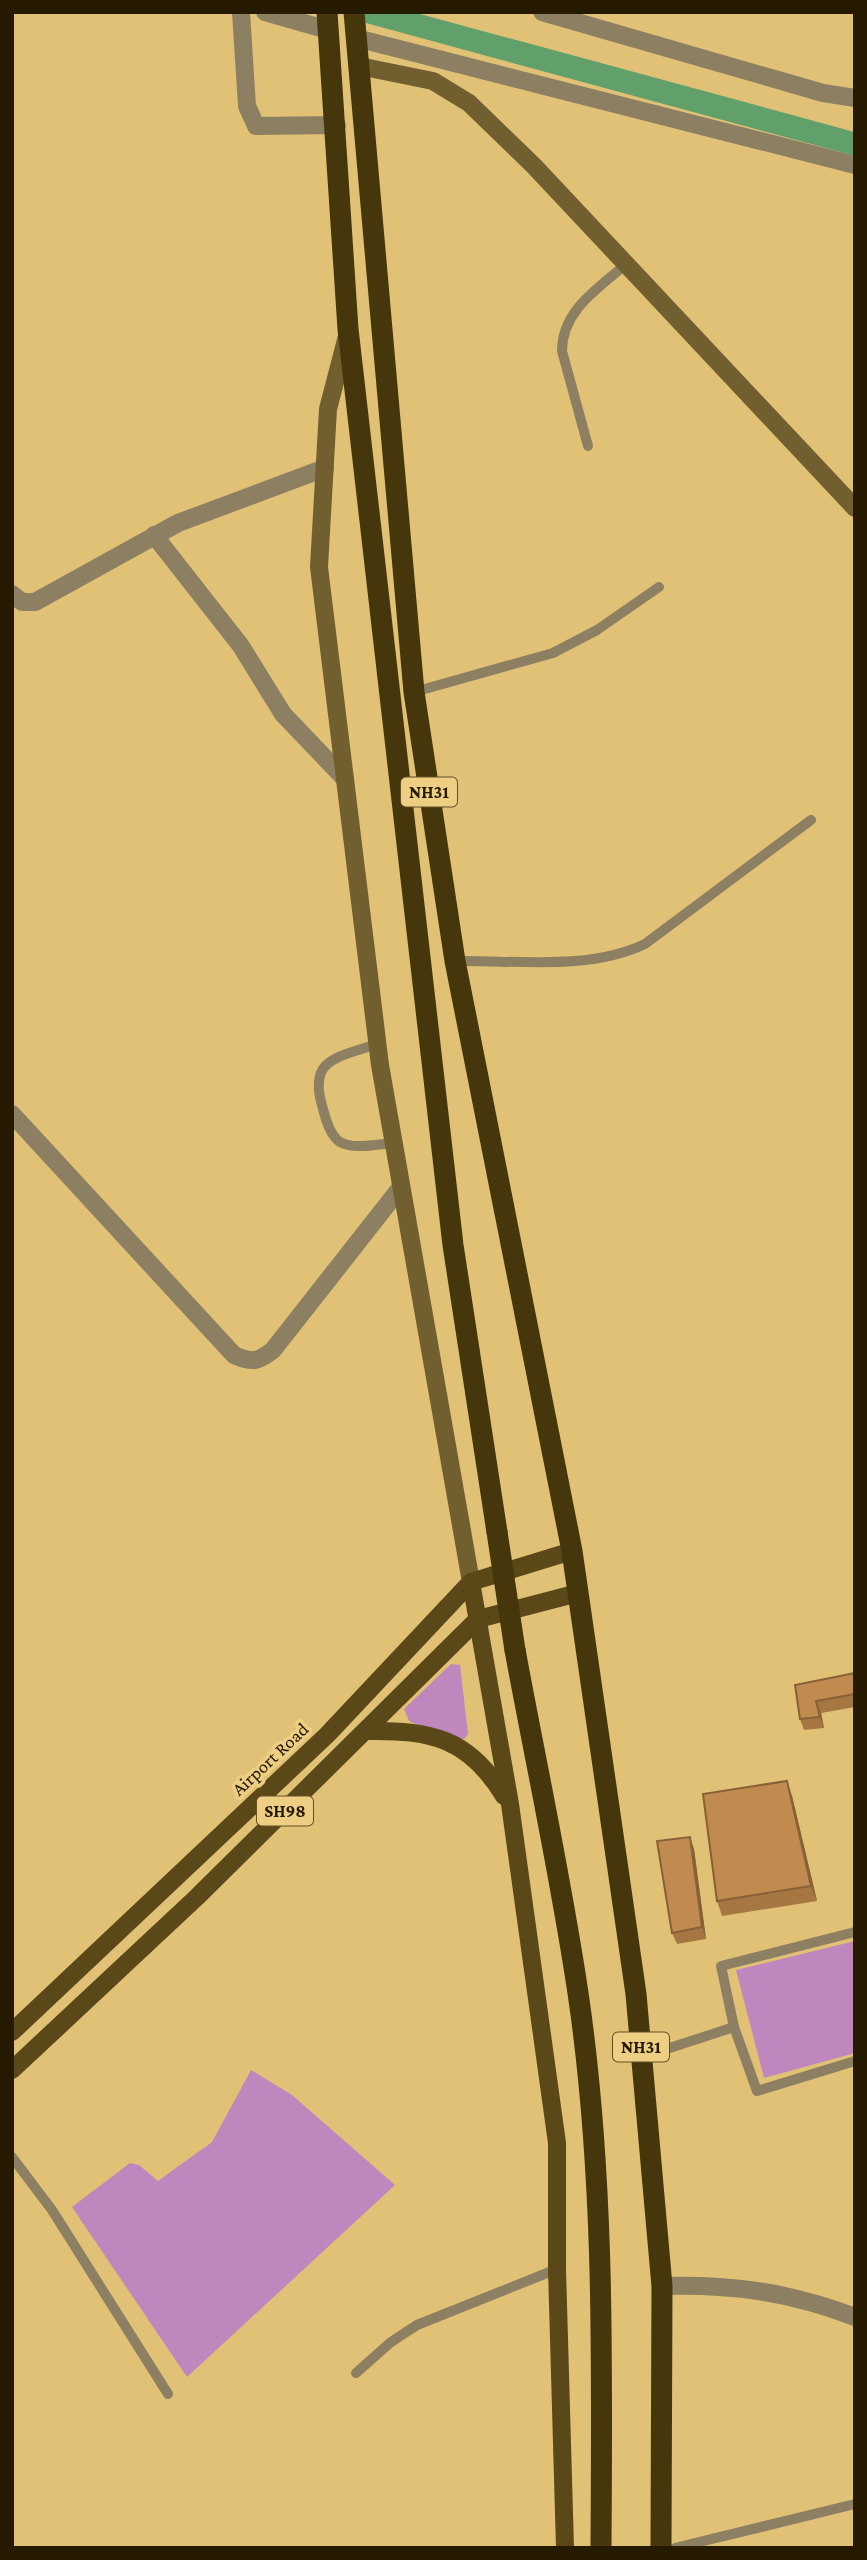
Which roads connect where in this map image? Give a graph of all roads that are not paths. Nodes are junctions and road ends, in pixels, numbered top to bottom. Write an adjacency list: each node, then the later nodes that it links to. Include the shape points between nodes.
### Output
1 (241, 12): 8 (street, via 247,106 256,126)
2 (265, 12): 4 (street)
3 (542, 12): 7 (street, via 823,93)
4 (328, 21): 8 (highway, NH31)
5 (355, 25): 6 (highway, NH31); 9 (street)
6 (359, 66): 10 (main road, via 433,81 469,103); 18 (highway, NH31)
7 (855, 98)
8 (337, 125): 11 (highway, NH31)
9 (855, 165)
10 (626, 264): 12 (lane, via 575,310 562,336 562,351); 14 (main road)
11 (348, 329): 13 (main road, via 328,409); 46 (highway, NH31, bridge, via 453,1245 514,1650 578,1994 594,2151 602,2374)
12 (589, 446)
13 (325, 468): 15 (street); 19 (main road, via 319,567)
14 (855, 508)
15 (154, 535): 17 (street, via 36,602 22,602); 19 (street, via 241,646 283,714)
16 (659, 587): 18 (lane, via 597,630 553,653)
17 (12, 594)
18 (414, 692): 21 (highway, NH31)
19 (345, 779): 22 (main road)
20 (811, 820): 21 (lane, via 645,944 624,954 588,960)
21 (455, 961): 26 (highway, NH31)
22 (377, 1044): 24 (main road); 24 (lane, via 325,1066 318,1075 318,1091 329,1127 340,1142 349,1146)
23 (12, 1114): 25 (street, via 234,1355 250,1363 273,1350)
24 (394, 1143): 25 (main road)
25 (401, 1187): 27 (main road)
26 (572, 1551): 27 (main road); 28 (highway, NH31)
27 (471, 1581): 29 (main road); 34 (main road, Airport Road / SH98, via 327,1735)
28 (578, 1593): 29 (main road); 35 (highway, NH31)
29 (478, 1619): 30 (main road, SH98); 31 (main road)
30 (367, 1731): 31 (main road, via 433,1735 456,1744 491,1773); 37 (main road, SH98)
31 (510, 1804): 39 (main road, via 557,2143)
32 (855, 1932): 33 (lane, via 721,1966)
33 (734, 2027): 35 (lane); 36 (lane, via 757,2091)
34 (12, 2032)
35 (642, 2057): 40 (highway, NH31)
36 (855, 2062)
37 (12, 2070)
38 (12, 2157): 43 (lane, via 52,2210)
39 (557, 2269): 42 (lane, via 418,2325); 45 (main road)
40 (662, 2286): 41 (street, via 718,2284 763,2290); 47 (highway, NH31)
41 (855, 2317)
42 (356, 2373)
43 (168, 2394)
44 (855, 2504): 48 (lane)
45 (565, 2548)
46 (601, 2548)
47 (661, 2548)
48 (675, 2548)

